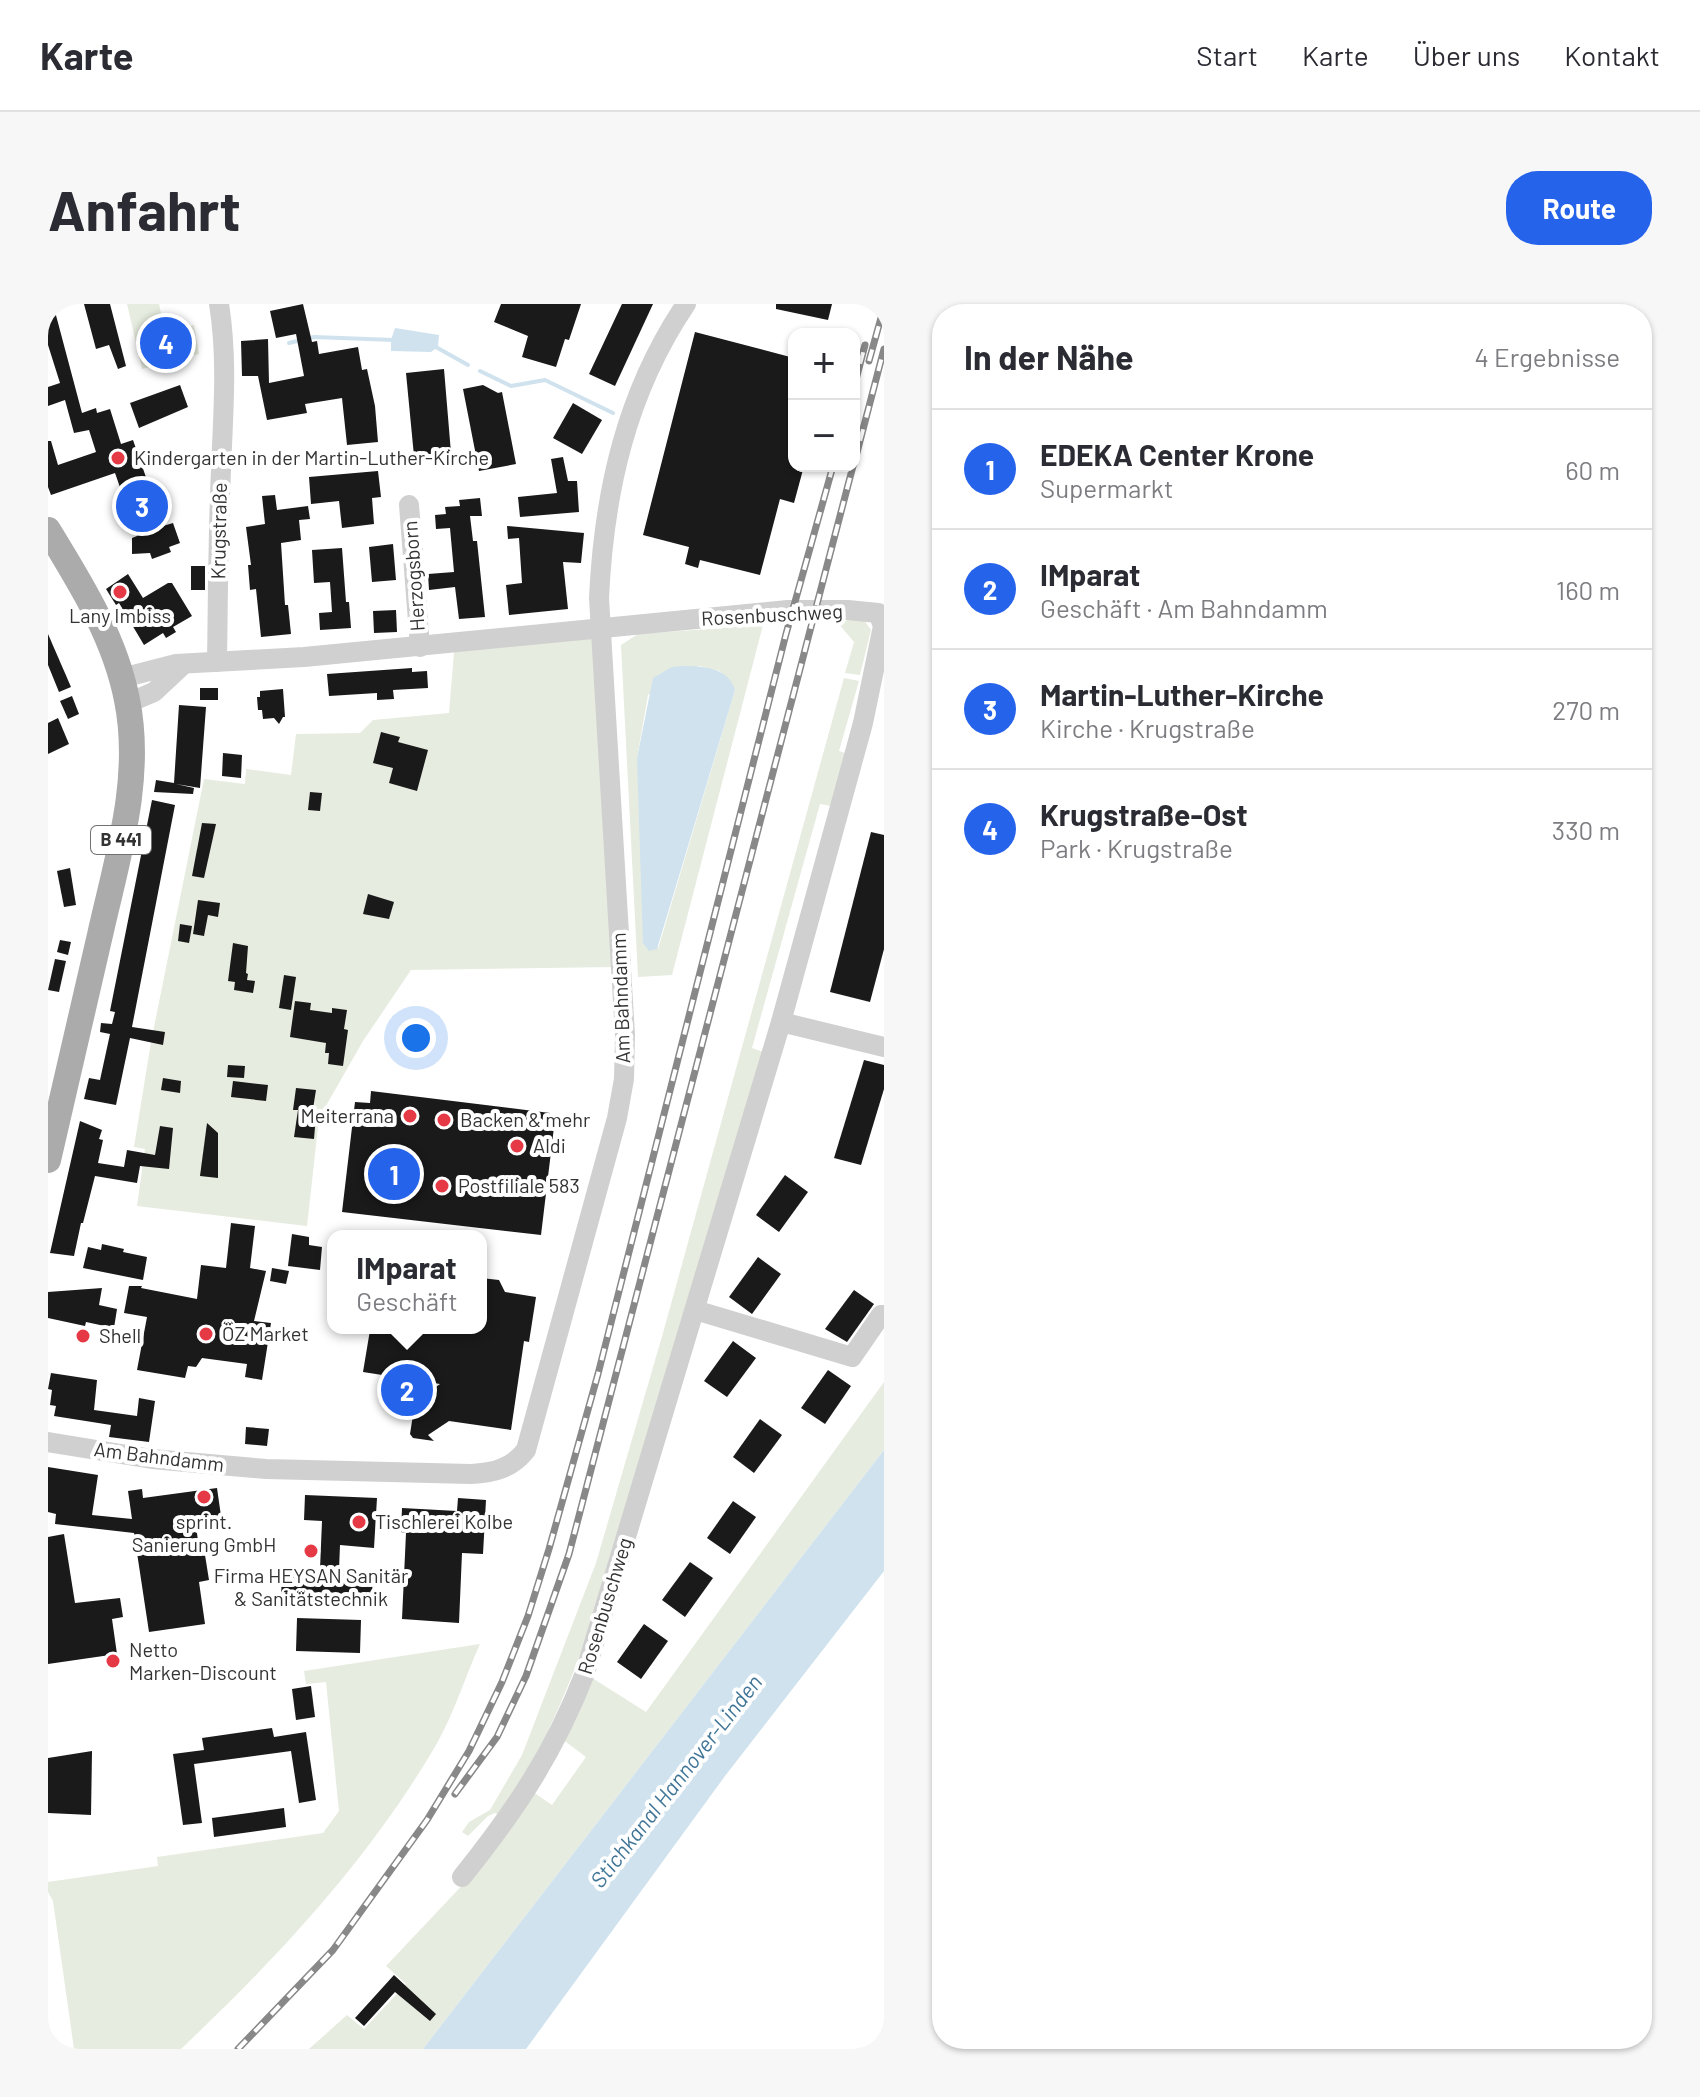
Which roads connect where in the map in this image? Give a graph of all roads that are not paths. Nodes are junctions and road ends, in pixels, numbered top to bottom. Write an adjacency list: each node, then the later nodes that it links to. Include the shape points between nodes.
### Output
1 (219, 304): 7 (street, Krugstraße, via 225,385)
2 (686, 304): 5 (street, Am Bahndamm, via 640,389 622,440 601,549)
3 (409, 505): 6 (street, Herzogsborn)
4 (48, 530): 8 (main road, B 441, via 106,632)
5 (601, 628): 6 (street, Rosenbuschweg); 9 (street, Rosenbuschweg, via 788,610 878,613 883,626 875,671); 14 (street, Am Bahndamm, via 624,1079 526,1450 506,1467 471,1474 266,1469 152,1459)
6 (420, 647): 7 (street, Rosenbuschweg)
7 (217, 662): 8 (street, Rosenbuschweg, via 184,664)
8 (125, 691): 11 (main road, B 441, via 131,753 126,817)
9 (781, 1022): 10 (street); 12 (street, Rosenbuschweg)
10 (884, 1047)
11 (48, 1160)
12 (695, 1310): 13 (street, via 852,1357); 15 (street, Rosenbuschweg, via 575,1697 534,1781)
13 (884, 1315)
14 (48, 1442)
15 (462, 1877)

